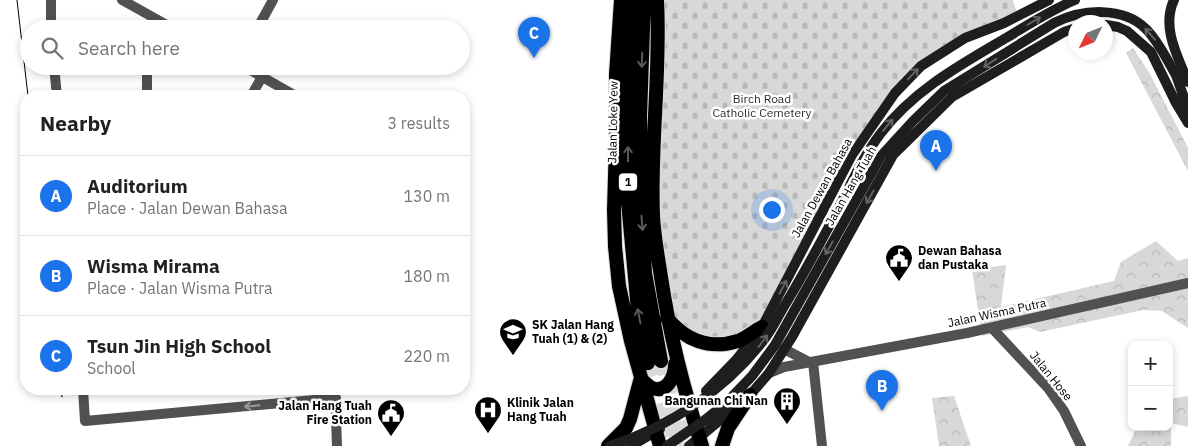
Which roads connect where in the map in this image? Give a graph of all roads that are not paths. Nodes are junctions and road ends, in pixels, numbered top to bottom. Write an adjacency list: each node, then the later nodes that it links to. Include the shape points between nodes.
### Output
1 (51, 0): 11 (street)
2 (273, 0): 13 (street)
3 (620, 0): 37 (highway, via 615,246 619,286)
4 (631, 0): 5 (highway, Jalan Loke Yew / 1, one-way to 4, via 641,206 655,362 638,310 628,202)
5 (644, 0)
6 (657, 0): 30 (highway, via 653,217)
7 (1049, 0): 14 (main road, Jalan Dewan Bahasa)
8 (1076, 0): 46 (main road, Jalan Hang Tuah, one-way to 8, bridge, via 637,437 693,406 728,379 764,340 805,272 863,161 879,135 901,110 927,86 1038,19)
9 (1174, 0): 22 (main road, via 1169,16 1170,29)
10 (127, 3): 12 (street)
11 (51, 20)
12 (152, 20)
13 (262, 20)
14 (1004, 24): 17 (main road, via 1005,36 1011,46); 31 (main road, Jalan Dewan Bahasa, one-way to 14, via 852,155 895,93 921,66 964,38)
15 (1113, 26): 28 (main road, via 1127,31 1151,52)
16 (1068, 31): 17 (main road)
17 (1026, 53): 33 (main road, one-way to 33, via 952,97 893,155)
18 (55, 75): 23 (street)
19 (147, 75): 24 (street)
20 (259, 75): 21 (street)
21 (262, 77): 25 (street); 26 (street)
22 (1188, 82)
23 (56, 90)
24 (147, 90)
25 (254, 90)
26 (285, 90)
27 (1188, 109): 49 (main road, Jalan Hang Tuah, one-way to 49, bridge, via 1176,76 1146,30 1121,15 1096,12 1068,16 1054,22 944,91 881,156 775,345 752,376 725,404)
28 (1188, 123)
29 (1188, 283): 32 (street, Jalan Wisma Putra)
30 (667, 317): 31 (highway, via 675,328 700,342 719,344 738,340); 34 (highway)
31 (762, 327): 42 (main road, Jalan Dewan Bahasa, via 720,378)
32 (992, 328): 35 (street, Jalan Wisma Putra); 52 (street, Jalan Hose, via 1048,388 1064,411)
33 (784, 349): 35 (street); 36 (main road)
34 (675, 358): 37 (highway, via 670,384 658,390); 42 (highway)
35 (811, 362): 36 (street, Jalan Wisma Putra); 51 (street)
36 (770, 373): 41 (main road)
37 (641, 379): 43 (highway); 46 (highway, via 626,428)
38 (83, 395): 39 (street, one-way to 38, via 85,421)
39 (317, 395)
40 (335, 395): 45 (street)
41 (750, 396): 44 (main road); 50 (highway, via 728,428)
42 (688, 406): 43 (main road, Jalan Dewan Bahasa); 44 (highway)
43 (656, 432): 47 (main road); 48 (highway)
44 (697, 443)
45 (337, 446)
46 (609, 446)
47 (631, 446)
48 (660, 446)
49 (666, 446)
50 (722, 446)
51 (822, 446)
52 (1081, 446)

